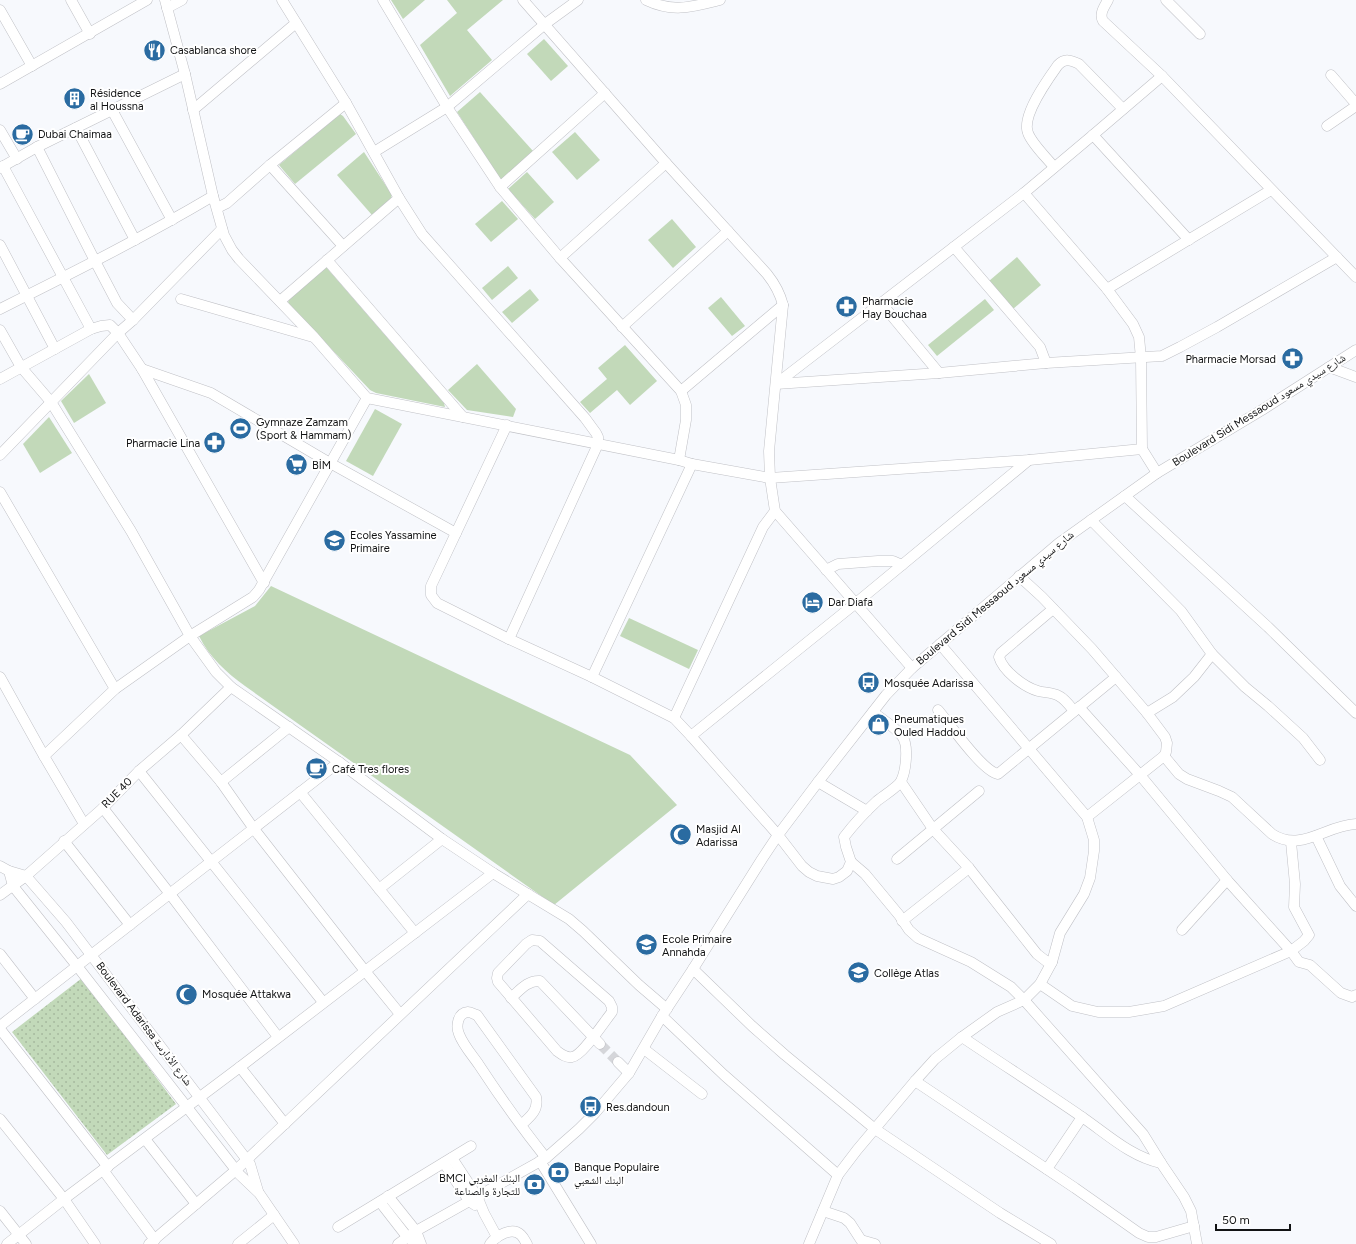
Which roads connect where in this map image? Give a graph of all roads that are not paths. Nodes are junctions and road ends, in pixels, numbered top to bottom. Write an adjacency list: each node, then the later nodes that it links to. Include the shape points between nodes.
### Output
1 (71, 0): 16 (street)
2 (147, 0): 16 (street)
3 (182, 0): 12 (street)
4 (282, 0): 14 (street)
5 (383, 0): 26 (street)
6 (523, 0): 15 (street)
7 (578, 0): 15 (street)
8 (646, 0): 9 (street, via 670,8 685,8)
9 (720, 0)
10 (1108, 0): 21 (street, via 1101,17 1103,21)
11 (1166, 0): 17 (street)
12 (166, 4): 19 (street)
13 (0, 10): 18 (street)
14 (296, 23): 24 (street); 29 (street)
15 (545, 24): 23 (street); 26 (street)
16 (90, 34): 18 (street)
17 (1200, 34)
18 (32, 66): 22 (street)
19 (185, 74): 28 (street); 29 (street)
20 (1331, 75): 25 (street)
21 (1162, 76): 27 (street); 42 (street)
22 (0, 84)
23 (605, 94): 37 (street); 41 (street)
24 (346, 103): 35 (street); 38 (street)
25 (1356, 105): 30 (street)
26 (447, 106): 35 (street); 41 (street)
27 (1124, 109): 33 (street); 40 (street, via 1078,64 1069,60 1062,61 1036,100 1027,124 1030,138)
28 (112, 110): 31 (street); 47 (street)
29 (193, 110): 44 (street)
30 (1327, 126)
31 (76, 128): 34 (street); 50 (street)
32 (0, 130): 36 (street)
33 (1094, 135): 40 (street); 51 (street)
34 (37, 148): 36 (street); 58 (street)
35 (374, 152): 45 (street)
36 (17, 159): 39 (street)
37 (666, 163): 49 (street); 56 (street)
38 (270, 165): 46 (street, via 227,204); 53 (street)
39 (1, 167): 60 (street)
40 (1054, 167): 43 (street)
41 (500, 187): 56 (street)
42 (1271, 190): 51 (street); 55 (street)
43 (1024, 193): 54 (street); 61 (street)
44 (213, 196): 46 (street); 47 (street)
45 (399, 198): 53 (street); 90 (street, via 422,234 585,418 596,433)
46 (217, 208): 48 (street)
47 (172, 220): 50 (street)
48 (222, 229): 64 (street, via 232,250); 68 (street)
49 (728, 231): 66 (street, via 776,286); 69 (street)
50 (135, 240): 58 (street)
51 (1188, 240): 61 (street)
52 (0, 245): 62 (street)
53 (343, 246): 57 (street)
54 (954, 247): 65 (street); 77 (street, via 1040,347)
55 (1337, 256): 59 (street); 76 (street, via 1176,350 1162,356)
56 (560, 258): 69 (street)
57 (327, 260): 64 (street); 88 (street)
58 (95, 261): 60 (street); 68 (street, via 117,303)
59 (1356, 277)
60 (63, 278): 62 (street); 70 (street)
61 (1107, 289): 76 (street, via 1133,324 1139,337)
62 (27, 296): 67 (street); 74 (street)
63 (181, 299): 73 (street)
64 (280, 301): 73 (street)
65 (882, 304): 81 (street); 84 (street)
66 (783, 305): 84 (street); 85 (street)
67 (0, 309)
68 (133, 320): 72 (street)
69 (622, 327): 85 (street)
70 (91, 329): 72 (street, via 110,325); 74 (street)
71 (0, 330): 78 (street)
72 (118, 333): 80 (street); 87 (street)
73 (314, 338): 86 (street)
74 (55, 349): 78 (street)
75 (1356, 350): 79 (street, Boulevard Sidi Messaoud شارع سيدي مسعود)
76 (1141, 358): 77 (street); 91 (street)
77 (1046, 363): 81 (street)
78 (21, 367): 83 (street); 87 (street)
79 (1329, 367): 82 (street); 97 (street, Boulevard Sidi Messaoud شارع سيدي مسعود)
80 (142, 369): 95 (street, via 211,393); 107 (street)
81 (940, 373): 84 (street)
82 (1356, 377)
83 (0, 379)
84 (776, 384): 98 (street, via 769,451)
85 (680, 391): 93 (street, via 686,406 686,420)
86 (367, 398): 88 (street); 95 (street)
87 (51, 402): 92 (street); 110 (street, via 131,531)
88 (463, 417): 89 (street)
89 (507, 425): 90 (street); 103 (street)
90 (598, 444): 93 (street); 111 (street)
91 (1142, 449): 94 (street); 97 (street)
92 (0, 455)
93 (679, 460): 96 (street)
94 (1029, 460): 98 (street); 104 (street)
95 (330, 463): 103 (street); 107 (street)
96 (692, 464): 98 (street); 116 (street)
97 (1157, 473): 100 (street, Boulevard Sidi Messaoud شارع سيدي مسعود)
98 (770, 478): 101 (street)
99 (0, 492): 119 (street)
100 (1124, 496): 102 (street, Boulevard Sidi Messaoud شارع سيدي مسعود); 124 (street, via 1268,627)
101 (775, 512): 105 (street); 125 (street, via 763,527)
102 (1091, 520): 106 (street, Boulevard Sidi Messaoud شارع سيدي مسعود, via 1059,542); 113 (street, via 1181,611)
103 (456, 533): 111 (street, via 431,586 431,595 437,603)
104 (902, 565): 105 (street, via 893,561 878,561 838,564); 108 (street)
105 (826, 570): 108 (street)
106 (1019, 576): 109 (street); 112 (street, Boulevard Sidi Messaoud شارع سيدي مسعود)
107 (264, 583): 110 (street, via 253,597)
108 (856, 603): 114 (street); 128 (street)
109 (1053, 609): 117 (street); 120 (street, via 999,657 1016,680 1038,691 1060,696)
110 (190, 636): 118 (street, via 216,672); 119 (street)
111 (510, 639): 116 (street)
112 (940, 644): 114 (street, Boulevard Sidi Messaoud شارع سيدي مسعود); 129 (street)
113 (1212, 654): 123 (street, via 1194,677 1173,696); 132 (street, via 1299,734)
114 (912, 668): 122 (street, Boulevard Sidi Messaoud شارع سيدي مسعود)
115 (0, 677): 130 (street)
116 (592, 677): 125 (street)
117 (1116, 677): 120 (street); 123 (street)
118 (231, 687): 126 (street); 127 (street, RUE 40)
119 (115, 689): 130 (street)
120 (1077, 709): 129 (street); 135 (street)
121 (938, 710): 129 (street, via 980,762 993,773 998,774)
122 (873, 712): 137 (street, Boulevard Sidi Messaoud شارع سيدي مسعود); 138 (street, via 903,737 906,760)
123 (1147, 713): 131 (street, via 1165,737 1167,748)
124 (1356, 713)
125 (674, 718): 128 (street)
126 (289, 727): 133 (street); 136 (street)
127 (181, 735): 134 (street, RUE 40); 136 (street)
128 (691, 736): 148 (street)
129 (1029, 749): 143 (street)
130 (44, 756): 144 (street)
131 (1164, 756): 135 (street); 152 (street, via 1187,780 1227,795 1272,834)
132 (1320, 760)
133 (339, 762): 140 (street); 150 (street)
134 (139, 772): 141 (street, RUE 40); 154 (street)
135 (1140, 775): 143 (street); 161 (street)
136 (221, 782): 147 (street)
137 (818, 782): 142 (street); 148 (street, Boulevard Sidi Messaoud شارع سيدي مسعود)
138 (901, 782): 142 (street); 146 (street)
139 (979, 791): 146 (street)
140 (300, 792): 147 (street); 163 (street)
141 (103, 808): 144 (street, RUE 40); 164 (street)
142 (867, 811): 155 (street, via 844,838)
143 (1086, 817): 175 (street, via 1094,840 1090,878 1084,894 1060,933)
144 (84, 824): 151 (street, RUE 40)
145 (1356, 824): 149 (street, via 1344,825)
146 (933, 828): 153 (street); 157 (street)
147 (254, 829): 154 (street); 178 (street)
148 (778, 835): 155 (street, via 802,866 818,876 833,879 839,877 847,871); 177 (street, Boulevard Sidi Messaoud شارع سيدي مسعود)
149 (1316, 836): 152 (street); 167 (street, via 1340,886)
150 (442, 838): 159 (street); 163 (street)
151 (64, 841): 160 (street, RUE 40); 169 (street)
152 (1291, 842): 172 (street, via 1295,884 1294,907 1309,934)
153 (897, 859)
154 (211, 862): 164 (street); 184 (street)
155 (851, 862): 168 (street, via 865,874)
156 (0, 866): 158 (street)
157 (969, 868): 168 (street); 175 (street, via 1037,954)
158 (10, 871): 160 (street); 162 (street, Boulevard Adarissa شارع الأدارسة)
159 (493, 873): 165 (street); 171 (street)
160 (26, 876): 162 (street, RUE 40); 174 (street, Boulevard Adarissa شارع الأدارسة)
161 (1227, 880): 170 (street); 172 (street)
162 (13, 886): 166 (street, RUE 40); 176 (street, Boulevard Adarissa شارع الأدارسة)
163 (379, 889): 171 (street)
164 (170, 894): 169 (street); 188 (street)
165 (528, 894): 185 (street, via 584,931); 186 (street)
166 (0, 895)
167 (1356, 906)
168 (902, 921): 183 (street, via 918,938 971,962 1011,987)
169 (130, 925): 174 (street)
170 (1182, 930)
171 (415, 933): 178 (street)
172 (1291, 951): 179 (street, via 1164,1006 1129,1012 1098,1012 1072,1006); 180 (street, via 1299,962 1310,965 1341,993 1352,997)
173 (0, 954): 182 (street)
174 (92, 955): 176 (street); 197 (street, Boulevard Adarissa شارع الأدارسة)
175 (1052, 962): 179 (street)
176 (77, 966): 182 (street); 198 (street, Boulevard Adarissa شارع الأدارسة)
177 (693, 969): 185 (street, Boulevard Sidi Messaoud شارع سيدي مسعود); 203 (street, via 752,1026)
178 (365, 971): 184 (street); 186 (street)
179 (1040, 984): 183 (street)
180 (1356, 995)
181 (511, 998): 190 (street, via 557,1051 566,1057 576,1056); 190 (street, via 528,983 540,981); 190 (street, via 498,982 498,973 526,944 532,940 540,941 609,1001 612,1012)
182 (35, 999): 187 (street)
183 (1024, 1000): 189 (street, via 997,1012); 209 (street, via 1143,1134)
184 (323, 1002): 188 (street)
185 (665, 1013): 191 (street, Boulevard Sidi Messaoud شارع سيدي مسعود); 213 (street, via 724,1075)
186 (400, 1014): 201 (street)
187 (0, 1028): 210 (street)
188 (278, 1037): 193 (street)
189 (962, 1037): 195 (street, via 935,1059); 199 (street)
190 (597, 1040)
191 (644, 1048): 194 (street, Boulevard Sidi Messaoud شارع سيدي مسعود); 196 (street)
192 (618, 1062): 194 (street)
193 (240, 1067): 197 (street); 201 (street)
194 (629, 1073): 208 (street, Boulevard Sidi Messaoud شارع سيدي مسعود, via 584,1124)
195 (915, 1081): 203 (street); 211 (street)
196 (702, 1094)
197 (199, 1097): 198 (street); 206 (street, Boulevard Adarissa شارع الأدارسة)
198 (187, 1106): 204 (street); 212 (street, Boulevard Adarissa شارع الأدارسة)
199 (1082, 1117): 209 (street, via 1123,1146); 211 (street)
200 (0, 1119): 215 (street)
201 (284, 1124): 206 (street)
202 (521, 1125): 202 (street, via 460,1036 457,1023 463,1014 468,1012 477,1015 536,1097 538,1103 535,1111); 208 (street)
203 (875, 1129): 213 (street); 227 (street)
204 (145, 1139): 210 (street); 218 (street)
205 (471, 1146): 207 (street)
206 (247, 1160): 212 (street); 214 (street, Boulevard Adarissa شارع الأدارسة)
207 (448, 1160): 216 (street); 217 (street)
208 (543, 1160): 217 (street, Boulevard Sidi Messaoud شارع سيدي مسعود); 239 (street)
209 (1161, 1163): 222 (street, via 1184,1197 1191,1211)
210 (106, 1168): 215 (street); 229 (street)
211 (1047, 1169): 222 (street, via 1148,1237)
212 (236, 1170): 214 (street, Boulevard Adarissa شارع الأدارسة); 218 (street)
213 (838, 1176): 220 (street)
214 (259, 1193): 221 (street, Boulevard Adarissa شارع الأدارسة)
215 (64, 1199): 225 (street); 232 (street)
216 (384, 1199): 223 (street); 224 (street); 226 (street)
217 (473, 1199): 224 (street, Boulevard Sidi Messaoud شارع سيدي مسعود); 228 (street, via 484,1213)
218 (196, 1204): 229 (street)
219 (0, 1211): 225 (street)
220 (823, 1211): 240 (street); 241 (street, via 844,1218 862,1240)
221 (274, 1215): 233 (street); 234 (street, Boulevard Adarissa شارع الأدارسة)
222 (1194, 1226): 243 (street)
223 (338, 1227)
224 (416, 1231): 226 (street, Boulevard Sidi Messaoud شارع سيدي مسعود); 237 (street)
225 (19, 1234): 230 (street); 231 (street)
226 (408, 1238): 235 (street, Boulevard Sidi Messaoud شارع سيدي مسعود); 236 (street)
227 (1035, 1239): 242 (street)
228 (493, 1240): 238 (street, via 512,1232 521,1235)
229 (153, 1242)
230 (7, 1244)
231 (26, 1244)
232 (95, 1244)
233 (238, 1244)
234 (294, 1244)
235 (398, 1244)
236 (418, 1244)
237 (421, 1244)
238 (527, 1244)
239 (591, 1244)
240 (809, 1244)
241 (875, 1244)
242 (1050, 1244)
243 (1197, 1244)

